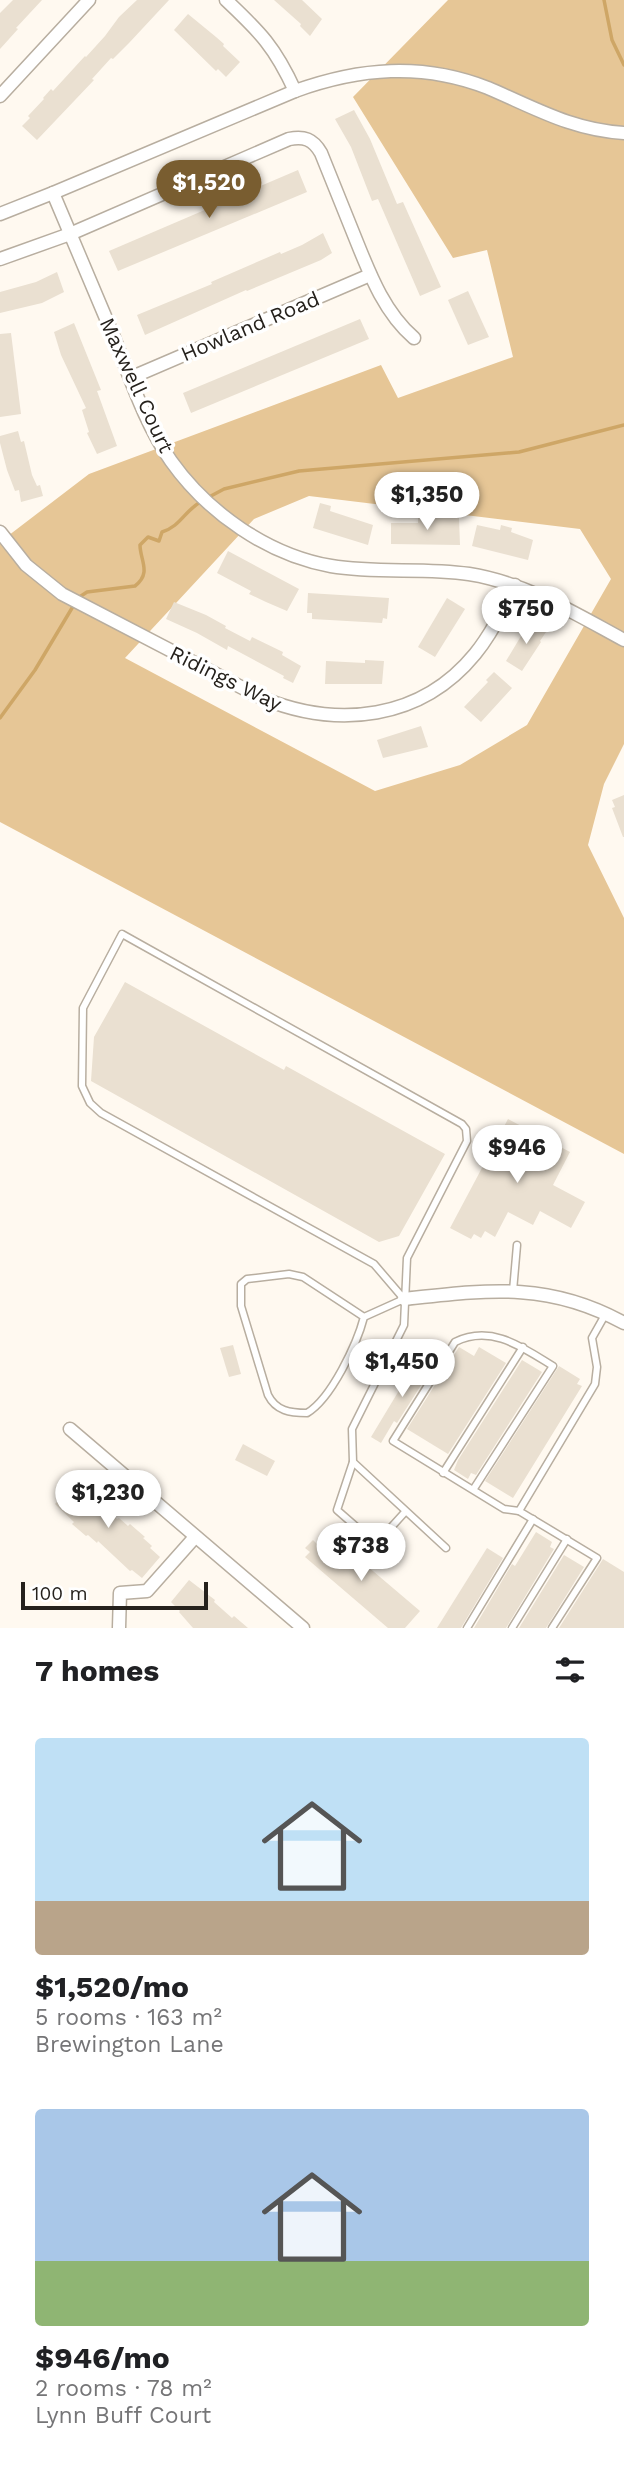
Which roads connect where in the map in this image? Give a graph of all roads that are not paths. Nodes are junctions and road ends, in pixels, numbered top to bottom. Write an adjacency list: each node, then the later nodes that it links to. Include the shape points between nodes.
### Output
1 (89, 0): 4 (street)
2 (226, 0): 3 (street, via 269,43)
3 (295, 91): 5 (street, via 354,73 429,73 486,88 564,122); 6 (street)
4 (0, 96)
5 (624, 133)
6 (53, 194): 7 (street); 8 (street, Maxwell Court)
7 (0, 214)
8 (70, 234): 9 (street); 10 (street, via 299,137 308,139 321,153); 12 (street, Maxwell Court)
9 (0, 259)
10 (370, 275): 11 (street, via 391,314); 12 (street, Howland Road)
11 (414, 338)
12 (130, 378): 14 (street, Maxwell Court, via 170,460 209,503 253,537 304,560 365,570 467,573)
13 (0, 532): 14 (street, Ridings Way, via 26,565 62,594 262,698 286,708 336,717 387,710 434,691 475,654)
14 (515, 584): 15 (street, Maxwell Court)
15 (624, 640)
16 (517, 1245): 17 (lane)
17 (513, 1290): 18 (street); 19 (street, via 564,1297)
18 (404, 1299): 18 (lane, via 407,1258 467,1141 466,1129 122,934 83,1008 81,1073 90,1103 374,1264); 20 (lane); 24 (lane, via 404,1325 352,1429)
19 (606, 1313): 21 (street); 27 (lane, via 592,1338 595,1384)
20 (364, 1317): 20 (lane, via 328,1396 307,1413 284,1411 273,1405 268,1395 241,1306 241,1284 247,1279 289,1273 303,1277)
21 (624, 1323)
22 (523, 1347): 25 (lane); 25 (lane, via 493,1335 455,1342 393,1441); 26 (lane, via 553,1366)
23 (70, 1429): 30 (street)
24 (353, 1462): 28 (lane); 28 (lane, via 337,1510 376,1544)
25 (443, 1473): 26 (lane)
26 (473, 1490): 27 (lane, via 504,1509)
27 (519, 1511): 29 (lane)
28 (405, 1512): 32 (lane)
29 (533, 1519): 31 (lane); 35 (lane)
30 (195, 1537): 33 (street, via 147,1591 120,1593); 34 (street)
31 (567, 1539): 36 (lane); 37 (lane, via 597,1558)
32 (446, 1548)
33 (119, 1628)
34 (303, 1628)
35 (467, 1628)
36 (512, 1628)
37 (552, 1628)

